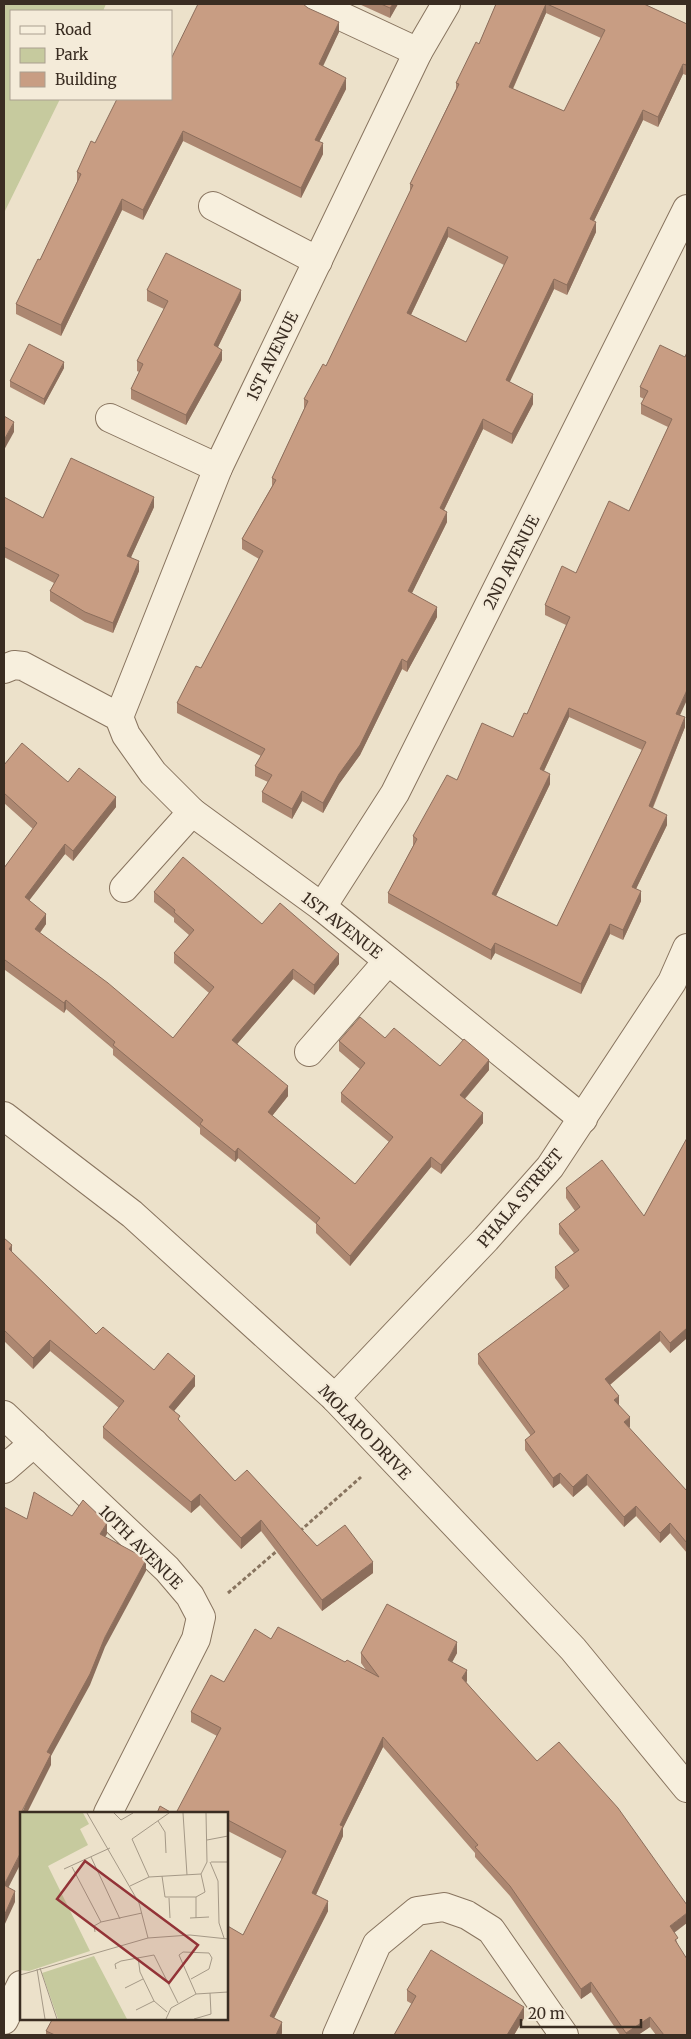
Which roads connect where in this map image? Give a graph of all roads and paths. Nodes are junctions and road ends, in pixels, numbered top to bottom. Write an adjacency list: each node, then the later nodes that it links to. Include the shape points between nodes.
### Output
1 (315, 4): 3 (street)
2 (446, 4): 3 (street, 1ST AVENUE)
3 (418, 52): 6 (street, 1ST AVENUE)
4 (213, 206): 6 (street)
5 (687, 209): 13 (street, 2ND AVENUE, via 395,793)
6 (318, 261): 8 (street, 1ST AVENUE)
7 (110, 418): 8 (street)
8 (218, 468): 10 (street, 1ST AVENUE)
9 (4, 669): 10 (street, via 23,666)
10 (119, 717): 11 (street, 1ST AVENUE, via 126,735 153,773)
11 (192, 812): 12 (street); 13 (street, 1ST AVENUE)
12 (124, 888)
13 (322, 907): 15 (street, 1ST AVENUE)
14 (687, 948): 18 (street, PHALA STREET, via 672,982)
15 (388, 961): 16 (street); 18 (street, 1ST AVENUE)
16 (309, 1052)
17 (4, 1116): 19 (street, MOLAPO DRIVE, via 132,1214)
18 (583, 1119): 19 (street, PHALA STREET, via 550,1167)
19 (335, 1398): 22 (street, MOLAPO DRIVE)
20 (4, 1415): 21 (street, 10TH AVENUE)
21 (34, 1443): 23 (street); 26 (street, 10TH AVENUE, via 167,1569 190,1596)
22 (388, 1454): 24 (path); 27 (street, MOLAPO DRIVE, via 573,1649)
23 (4, 1468)
24 (298, 1532)
25 (283, 1545): 26 (path)
26 (201, 1617): 28 (street, via 196,1639)
27 (687, 1788)
28 (109, 1812)
29 (20, 1987): 30 (street)
30 (4, 2020)
31 (337, 2035): 32 (street, via 377,1944 417,1911 444,1907 467,1915 491,1930)
32 (564, 2035)

